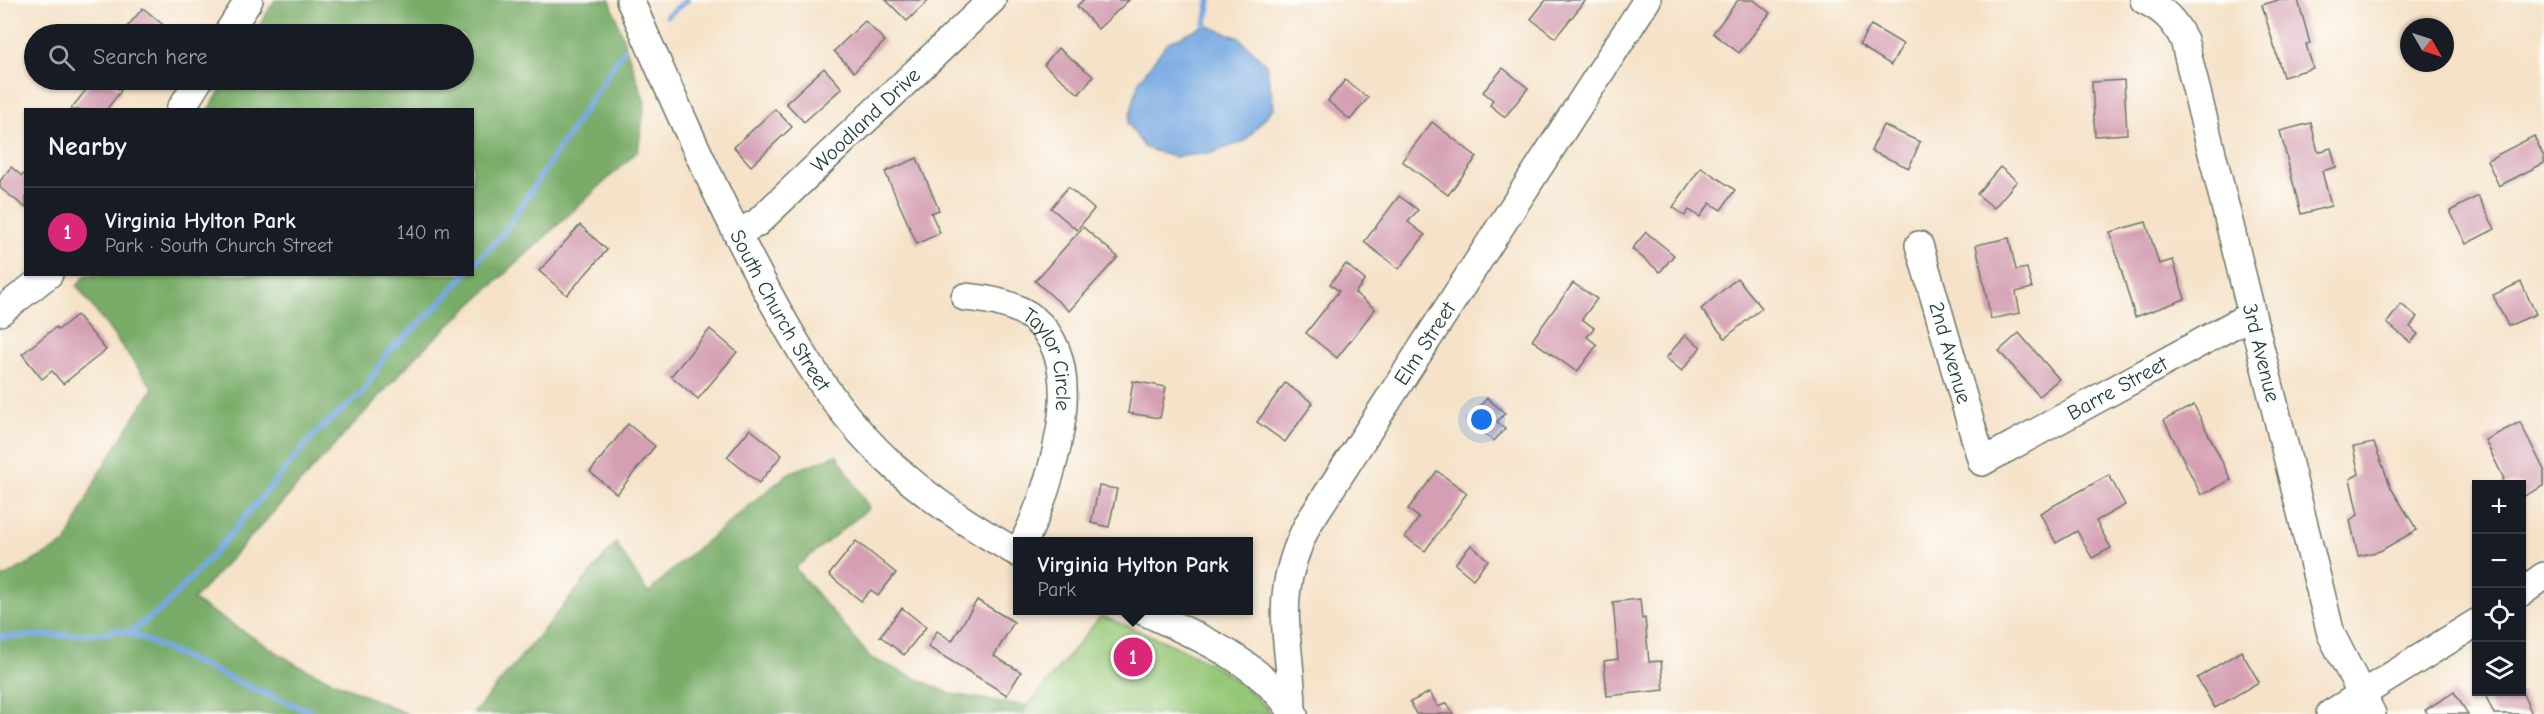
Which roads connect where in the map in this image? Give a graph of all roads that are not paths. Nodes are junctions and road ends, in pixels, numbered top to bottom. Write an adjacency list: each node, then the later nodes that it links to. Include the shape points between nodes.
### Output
1 (630, 0): 9 (street, South Church Street)
2 (992, 0): 9 (street, Woodland Drive, via 757,224)
3 (1647, 0): 23 (street, Elm Street, via 1341,469 1304,532 1290,564 1284,598)
4 (2144, 0): 14 (street, 3rd Avenue, via 2163,10 2184,40)
5 (245, 1): 6 (street)
6 (232, 24)
7 (193, 90): 8 (street)
8 (181, 108)
9 (737, 234): 17 (street, South Church Street, via 804,358 856,428 884,458 946,510)
10 (1919, 245): 15 (street, 2nd Avenue)
11 (46, 276): 13 (street)
12 (965, 297): 16 (street, Taylor Circle, via 1002,303 1035,320 1055,351 1061,369 1058,444 1041,505)
13 (0, 312)
14 (2251, 315): 15 (street, Barre Street); 22 (street, 3rd Avenue, via 2331,634)
15 (1982, 462)
16 (1026, 537)
17 (1013, 550)
18 (2544, 576): 19 (street)
19 (2526, 589)
20 (1151, 615): 23 (street, via 1232,655 1265,681)
21 (2472, 626): 22 (street)
22 (2367, 705): 24 (street)
23 (1293, 712)
24 (2330, 714)

